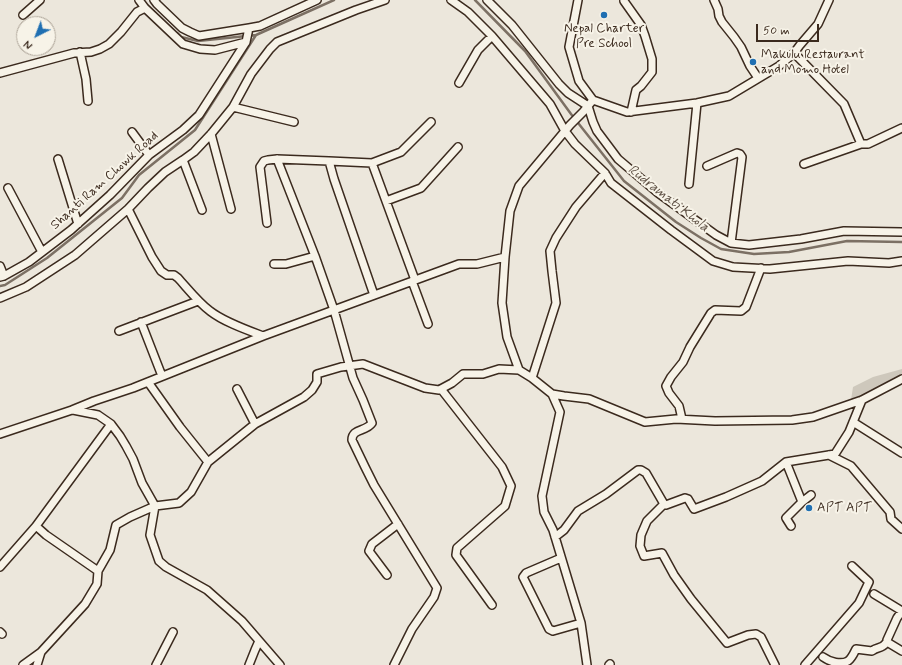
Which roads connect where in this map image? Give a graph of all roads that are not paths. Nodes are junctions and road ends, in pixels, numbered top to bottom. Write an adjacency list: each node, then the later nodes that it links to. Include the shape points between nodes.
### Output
1 (40, 0): 13 (street)
2 (139, 0): 12 (street)
3 (154, 0): 14 (street, via 182,28 199,36)
4 (317, 0): 14 (street, via 260,26)
5 (385, 0): 25 (street, via 277,42 251,74)
6 (450, 0): 15 (street, via 468,12)
7 (487, 0): 26 (street, via 512,25 558,84)
8 (578, 0): 22 (street, via 569,47 579,82)
9 (625, 0): 27 (street, via 641,25 652,59 652,72 636,90)
10 (714, 0): 20 (street, via 722,22 741,47)
11 (829, 0): 18 (street, via 818,24)
12 (145, 8): 16 (street, via 183,44 215,50); 17 (street, via 137,12 109,44 91,52)
13 (24, 15)
14 (250, 28): 16 (street, Shanti Ram Chowk Road)
15 (492, 36): 21 (street, via 478,50); 30 (street)
16 (246, 42): 36 (street, Shanti Ram Chowk Road, via 199,115)
17 (80, 52): 19 (street); 23 (street)
18 (794, 53): 20 (street, via 779,66); 34 (street, via 844,104)
19 (0, 72)
20 (758, 78): 24 (street, via 729,96)
21 (459, 83)
22 (594, 100): 26 (street); 27 (street)
23 (88, 101)
24 (697, 103): 27 (street); 45 (street)
25 (233, 107): 28 (street); 33 (street)
26 (586, 109): 30 (street); 54 (street, via 597,131 618,159 658,193)
27 (630, 112)
28 (294, 122)
29 (430, 122): 41 (street, via 401,152)
30 (567, 128): 44 (street, via 575,144); 57 (street, via 519,186 510,211)
31 (902, 128): 34 (street, via 868,144)
32 (132, 132): 36 (street)
33 (211, 134): 39 (street); 49 (street)
34 (861, 144): 42 (street)
35 (458, 147): 47 (street, via 421,188)
36 (149, 155): 52 (street, Shanti Ram Chowk Road)
37 (58, 159): 52 (street)
38 (277, 159): 40 (street); 51 (street, via 264,161 260,167); 56 (street)
39 (184, 160): 48 (street, via 165,172); 50 (street)
40 (329, 160): 41 (street); 64 (street)
41 (372, 164): 47 (street)
42 (804, 164)
43 (707, 166): 54 (street, via 737,153 742,157)
44 (606, 173): 61 (street, via 611,183 713,261 733,267); 75 (street, via 576,207 550,251 556,303)
45 (689, 184)
46 (8, 188): 55 (street)
47 (386, 201): 63 (street)
48 (128, 209): 65 (street, via 75,255 26,287); 66 (street, via 161,271 178,278)
49 (231, 209)
50 (202, 210)
51 (267, 223)
52 (78, 224): 55 (street, Shanti Ram Chowk Road)
53 (902, 232): 54 (street, via 844,231 749,245)
54 (731, 243)
55 (42, 252): 62 (street, Shanti Ram Chowk Road)
56 (315, 256): 59 (street, via 286,264); 67 (street)
57 (504, 257): 63 (street, via 477,264 459,264); 73 (street, via 502,303 507,337)
58 (902, 261): 61 (street, via 848,261)
59 (274, 264)
60 (0, 266): 62 (street)
61 (761, 268): 83 (street, via 746,307 741,312 715,310 711,313 666,386 679,406)
62 (2, 276)
63 (413, 280): 64 (street); 69 (street)
64 (374, 295): 67 (street)
65 (0, 298)
66 (198, 301): 68 (street); 71 (street, via 210,312)
67 (334, 310): 71 (street); 72 (street)
68 (141, 322): 70 (street); 74 (street)
69 (428, 324)
70 (119, 331)
71 (263, 336): 74 (street)
72 (350, 366): 79 (street, via 363,364 425,388); 86 (street, via 317,374 317,382 312,390); 96 (street, via 372,422 369,427 355,432 352,440 374,485)
73 (519, 370): 75 (street); 79 (street, via 500,369 483,374 464,374)
74 (162, 376): 77 (street)
75 (532, 378): 80 (street)
76 (902, 379): 81 (street)
77 (148, 382): 82 (street); 90 (street)
78 (237, 389): 86 (street)
79 (441, 389): 107 (street, via 502,467 510,486 505,506 457,548 456,555)
80 (552, 394): 83 (street, via 589,399 644,422); 100 (street, via 560,412 542,496 544,512)
81 (862, 400): 83 (street, via 812,417 792,420); 84 (street)
82 (72, 410): 85 (street, via 98,415); 87 (street)
83 (682, 419)
84 (853, 422): 88 (street); 89 (street, via 835,454)
85 (111, 424): 95 (street, via 133,459 142,483); 97 (street)
86 (255, 424): 90 (street)
87 (0, 434)
88 (902, 453)
89 (829, 455): 91 (street); 99 (street, via 851,466 890,512 891,519)
90 (208, 462): 95 (street, via 191,492 179,503)
91 (786, 462): 93 (street); 94 (street, via 762,481 694,509 686,498)
92 (812, 495): 93 (street)
93 (802, 502): 98 (street, via 786,518)
94 (664, 504): 100 (street, via 646,473 638,470 578,511 564,530); 123 (street, via 647,521 641,535 640,546 644,556 662,553 682,587 727,643 756,634 761,637)
95 (155, 506): 104 (street, via 116,525 110,550); 111 (street, via 150,535 159,561 207,590 242,621)
96 (398, 524): 105 (street, via 372,544 369,551); 121 (street, via 437,588)
97 (36, 526): 102 (street); 104 (street)
98 (791, 526)
99 (902, 529)
100 (554, 537): 101 (street)
101 (561, 558): 109 (street); 109 (street, via 526,573 523,577 549,629 553,631)
102 (1, 562)
103 (852, 566): 124 (street, via 869,582 859,603)
104 (98, 571): 114 (street, via 97,584 85,604)
105 (387, 575)
106 (874, 594): 108 (street)
107 (492, 605)
108 (902, 611): 112 (street)
109 (581, 623): 122 (street)
110 (173, 632): 118 (street)
111 (259, 641): 119 (street); 120 (street)
112 (887, 642): 113 (street); 115 (street, via 883,647 872,651 856,649 848,661 843,663 831,663)
113 (902, 650)
114 (41, 652): 116 (street); 117 (street)
115 (823, 657)
116 (23, 665)
117 (37, 665)
118 (156, 665)
119 (249, 665)
120 (280, 665)
121 (394, 665)
122 (587, 665)
123 (775, 665)
124 (805, 665)

